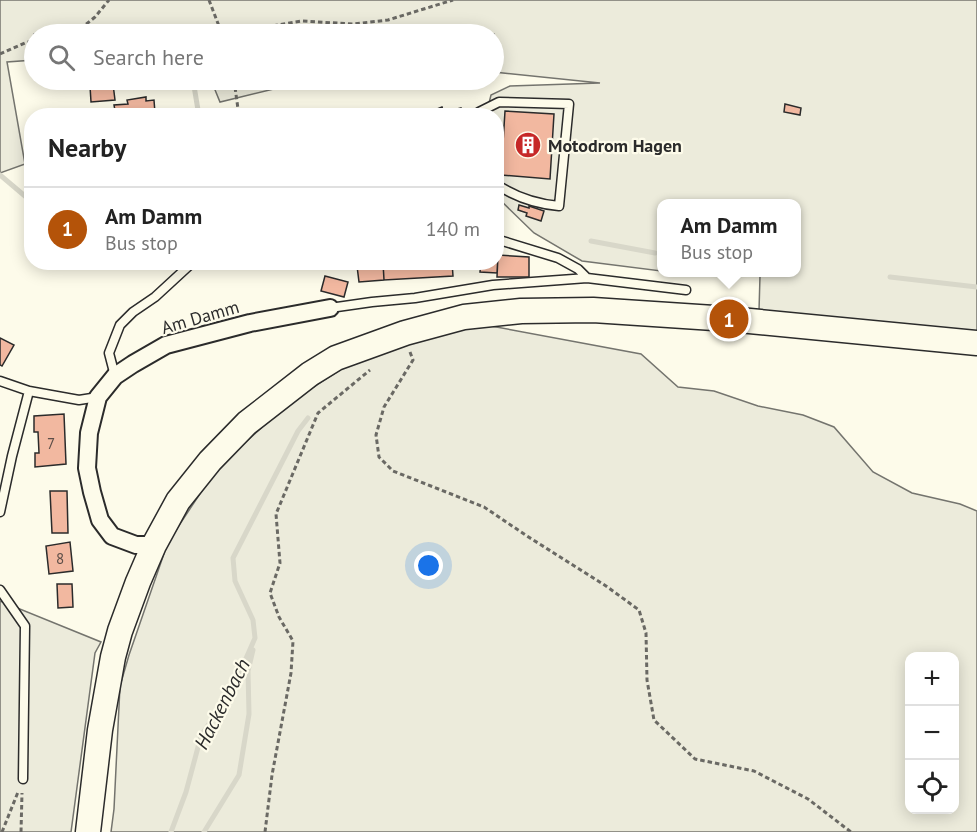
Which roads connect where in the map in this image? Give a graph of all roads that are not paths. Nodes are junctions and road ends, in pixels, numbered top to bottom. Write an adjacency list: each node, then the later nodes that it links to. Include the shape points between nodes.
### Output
1 (487, 108): 2 (lane, via 499,102 569,104 559,206 541,204)
2 (504, 189)
3 (504, 241): 5 (lane, via 558,258)
4 (184, 270): 9 (lane, via 120,325 110,353)
5 (587, 278): 6 (lane); 7 (lane, via 494,285)
6 (686, 290)
7 (330, 308): 9 (street, Am Damm, via 166,345)
8 (977, 343): 14 (main road, via 593,310 464,317 336,358 310,374 247,423 210,461 178,501)
9 (116, 376): 12 (street, Am Damm)
10 (0, 381): 11 (lane)
11 (29, 391): 12 (lane, via 79,400); 13 (lane)
12 (98, 397): 14 (street, Am Damm, via 88,433 87,468 100,520 112,536 136,545)
13 (0, 512)
14 (154, 545): 17 (main road, via 113,657)
15 (0, 590): 16 (lane, via 25,626)
16 (22, 779)
17 (88, 832)

